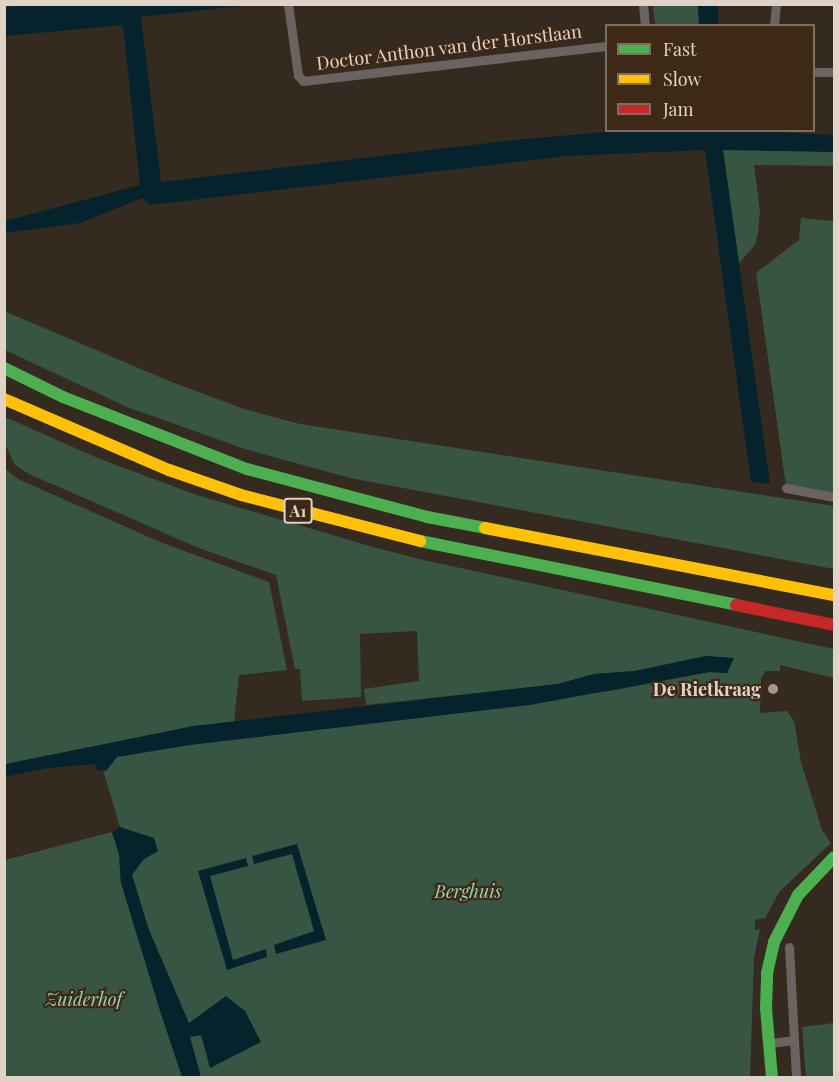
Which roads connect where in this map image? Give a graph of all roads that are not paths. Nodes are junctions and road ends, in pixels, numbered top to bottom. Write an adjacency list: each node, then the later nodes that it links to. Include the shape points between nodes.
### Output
1 (288, 4): 6 (street, Doctor Anthon van der Horstlaan, via 298,75 303,81)
2 (643, 4): 4 (street)
3 (776, 4): 5 (street)
4 (645, 24)
5 (774, 24)
6 (605, 46)
7 (815, 72): 8 (street)
8 (834, 72)
9 (4, 368): 13 (main road, A1, via 63,397 247,469 427,517)
10 (4, 399): 14 (main road, A1, via 169,470 309,514 435,544)
11 (786, 488): 12 (street)
12 (834, 497)
13 (834, 595)
14 (834, 625)
15 (834, 857): 18 (main road, via 798,895 779,928 768,973)
16 (789, 947): 17 (street)
17 (794, 1040): 18 (street); 20 (street)
18 (770, 1043): 19 (main road)
19 (772, 1077)
20 (796, 1077)

